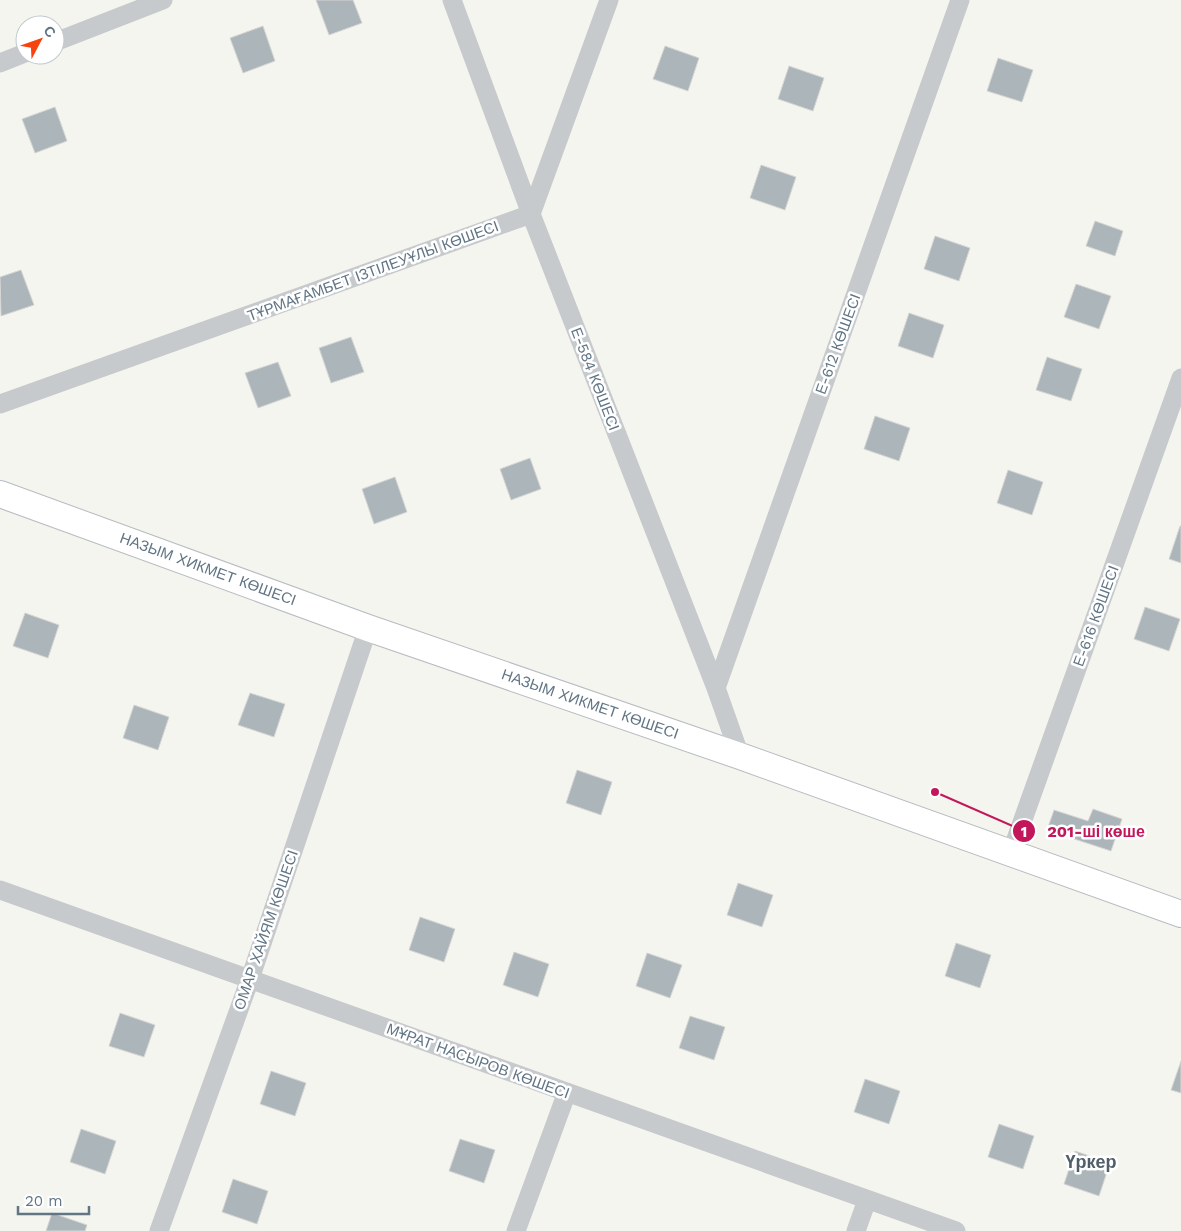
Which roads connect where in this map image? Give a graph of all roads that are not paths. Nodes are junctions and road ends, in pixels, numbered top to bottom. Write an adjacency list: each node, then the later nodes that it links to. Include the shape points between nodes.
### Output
1 (163, 0): 5 (street)
2 (452, 0): 8 (street, Е-584 КӨШЕСІ)
3 (609, 0): 8 (street)
4 (960, 0): 13 (street, Е-612 КӨШЕСІ)
5 (65, 38)
6 (15, 57): 7 (street)
7 (0, 63)
8 (531, 214): 10 (street, ТҰРМАҒАМБЕТ ІЗТІЛЕУҰЛЫ КӨШЕСІ); 13 (street, Е-584 КӨШЕСІ)
9 (1181, 378): 15 (street, Е-616 КӨШЕСІ)
10 (0, 404)
11 (0, 494): 12 (street, НАЗЫМ ХИКМЕТ КӨШЕСІ)
12 (368, 628): 14 (street, НАЗЫМ ХИКМЕТ КӨШЕСІ); 18 (street, ОМАР ХАЙЯМ КӨШЕСІ)
13 (716, 688): 14 (street, Е-584 КӨШЕСІ)
14 (740, 756): 15 (street, НАЗЫМ ХИКМЕТ КӨШЕСІ)
15 (1011, 853): 17 (street, НАЗЫМ ХИКМЕТ КӨШЕСІ)
16 (0, 890): 18 (street, МҰРАТ НАСЫРОВ КӨШЕСІ)
17 (1181, 914)
18 (250, 979): 19 (street, МҰРАТ НАСЫРОВ КӨШЕСІ); 21 (street, ОМАР ХАЙЯМ КӨШЕСІ)
19 (567, 1092): 20 (street, МҰРАТ НАСЫРОВ КӨШЕСІ); 22 (street)
20 (866, 1200): 23 (street); 24 (street, МҰРАТ НАСЫРОВ КӨШЕСІ)
21 (158, 1231)
22 (516, 1231)
23 (856, 1231)
24 (956, 1231)

